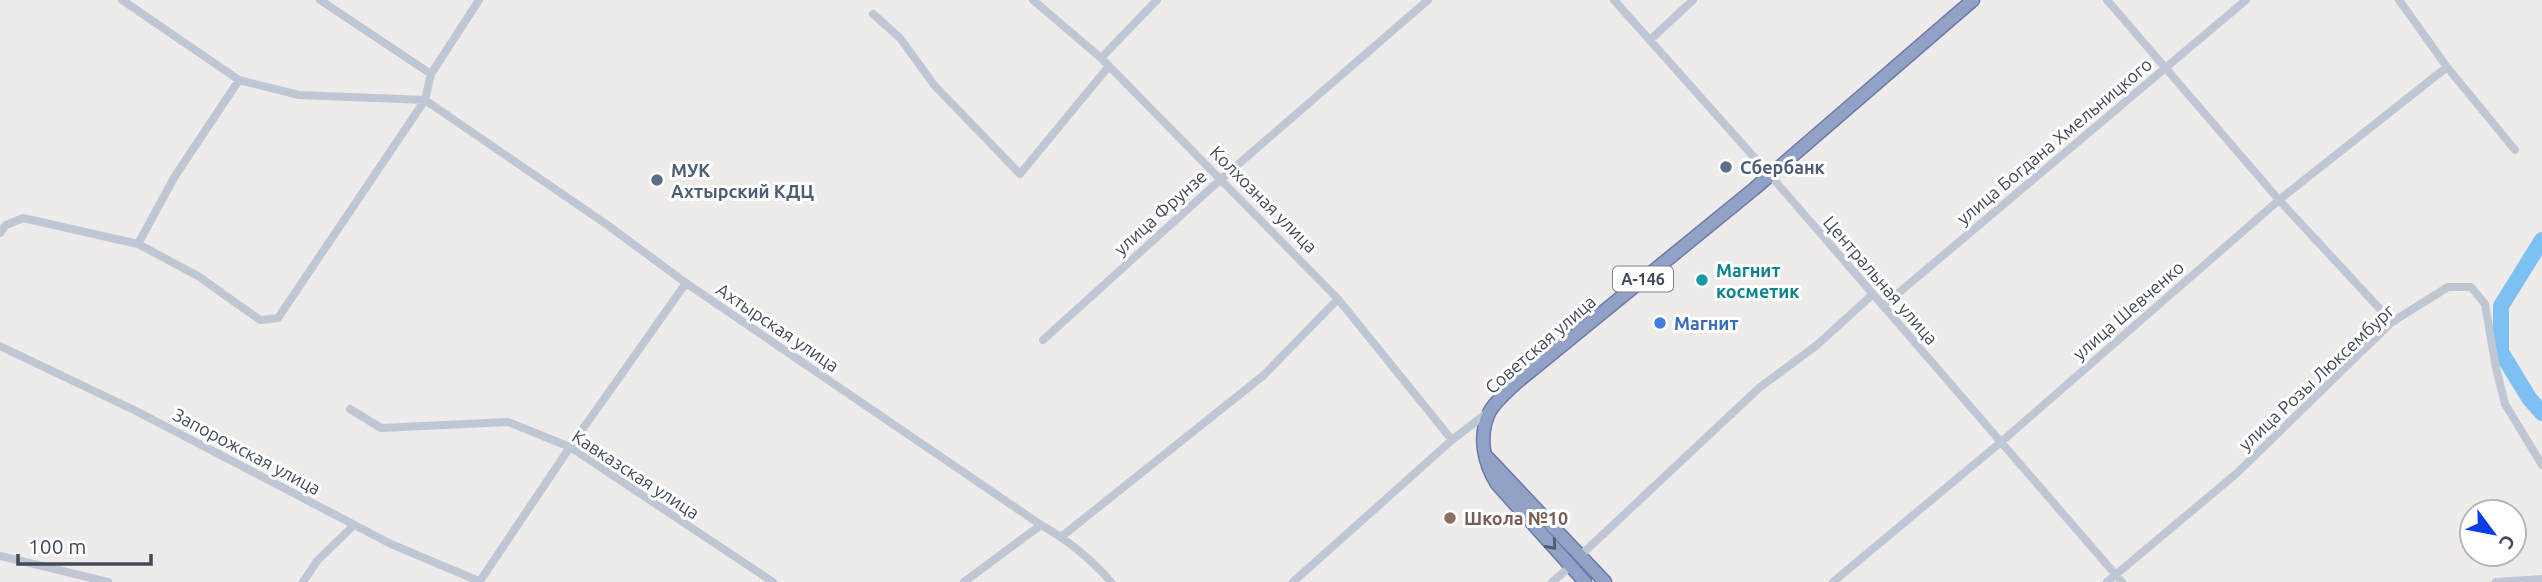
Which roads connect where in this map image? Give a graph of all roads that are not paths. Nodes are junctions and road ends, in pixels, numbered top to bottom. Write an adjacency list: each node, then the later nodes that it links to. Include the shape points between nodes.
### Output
1 (122, 0): 20 (street)
2 (320, 0): 19 (street)
3 (479, 0): 19 (street)
4 (1033, 0): 15 (street, Колхозная улица)
5 (1157, 0): 15 (street)
6 (1429, 0): 24 (street, улица Фрунзе)
7 (1614, 0): 14 (street, Центральная улица)
8 (1693, 0): 14 (street)
9 (1973, 0): 23 (highway, Советская улица / А-146)
10 (2108, 0): 17 (street)
11 (2246, 0): 17 (street, улица Богдана Хмельницкого)
12 (2399, 0): 18 (street)
13 (873, 14): 16 (street, via 900,38 934,85 1020,174)
14 (1650, 40): 23 (street, Центральная улица)
15 (1101, 58): 16 (street, Колхозная улица)
16 (1109, 66): 24 (street, Колхозная улица)
17 (2165, 67): 25 (street); 31 (street, улица Богдана Хмельницкого)
18 (2447, 67): 22 (street); 25 (street, улица Шевченко)
19 (431, 74): 21 (street)
20 (239, 80): 21 (street, via 299,95); 27 (street, via 175,176)
21 (425, 100): 27 (street, via 278,318 260,320 198,276); 28 (street, Ахтырская улица)
22 (2515, 150)
23 (1770, 175): 29 (street, Центральная улица); 36 (highway, Советская улица / А-146, via 1516,383)
24 (1220, 180): 30 (street, Колхозная улица); 33 (street, улица Фрунзе)
25 (2279, 200): 32 (street); 38 (street, улица Шевченко)
26 (0, 233): 27 (street, via 23,218)
27 (138, 244)
28 (685, 283): 39 (street); 43 (street, Ахтырская улица)
29 (1872, 295): 31 (street, Центральная улица); 45 (street, via 1759,388)
30 (1338, 299): 37 (street, Колхозная улица); 44 (street, via 1264,374)
31 (1883, 306): 38 (street, Центральная улица)
32 (2392, 322): 41 (street, улица Розы Люксембург, via 2448,287 2471,287 2485,304 2505,404); 48 (street, улица Розы Люксембург, via 2237,473)
33 (1042, 340)
34 (0, 346): 42 (street, Запорожская улица)
35 (350, 409): 39 (street, Кавказская улица, via 381,428 508,422)
36 (1489, 411): 37 (street, Советская улица); 40 (highway)
37 (1451, 440): 56 (street, Советская улица)
38 (2001, 442): 48 (street, Центральная улица); 60 (street, улица Шевченко)
39 (570, 447): 52 (street); 53 (street, Кавказская улица)
40 (1483, 453): 45 (highway); 47 (highway, one-way to 47, via 1497,484)
41 (2542, 465)
42 (354, 525): 51 (street, via 317,561); 52 (street, Запорожская улица)
43 (1041, 526): 44 (street, Ахтырская улица); 54 (street)
44 (1061, 537): 55 (street, Ахтырская улица)
45 (1581, 555): 59 (highway)
46 (0, 556): 50 (street)
47 (1571, 566): 57 (street); 58 (highway)
48 (2116, 574): 61 (street, улица Розы Люксембург); 62 (street, Центральная улица)
49 (2542, 579): 63 (street)
50 (106, 582)
51 (303, 582)
52 (480, 582)
53 (774, 582)
54 (964, 582)
55 (1111, 582)
56 (1293, 582)
57 (1552, 582)
58 (1586, 582)
59 (1605, 582)
60 (1833, 582)
61 (2107, 582)
62 (2122, 582)
63 (2496, 582)

